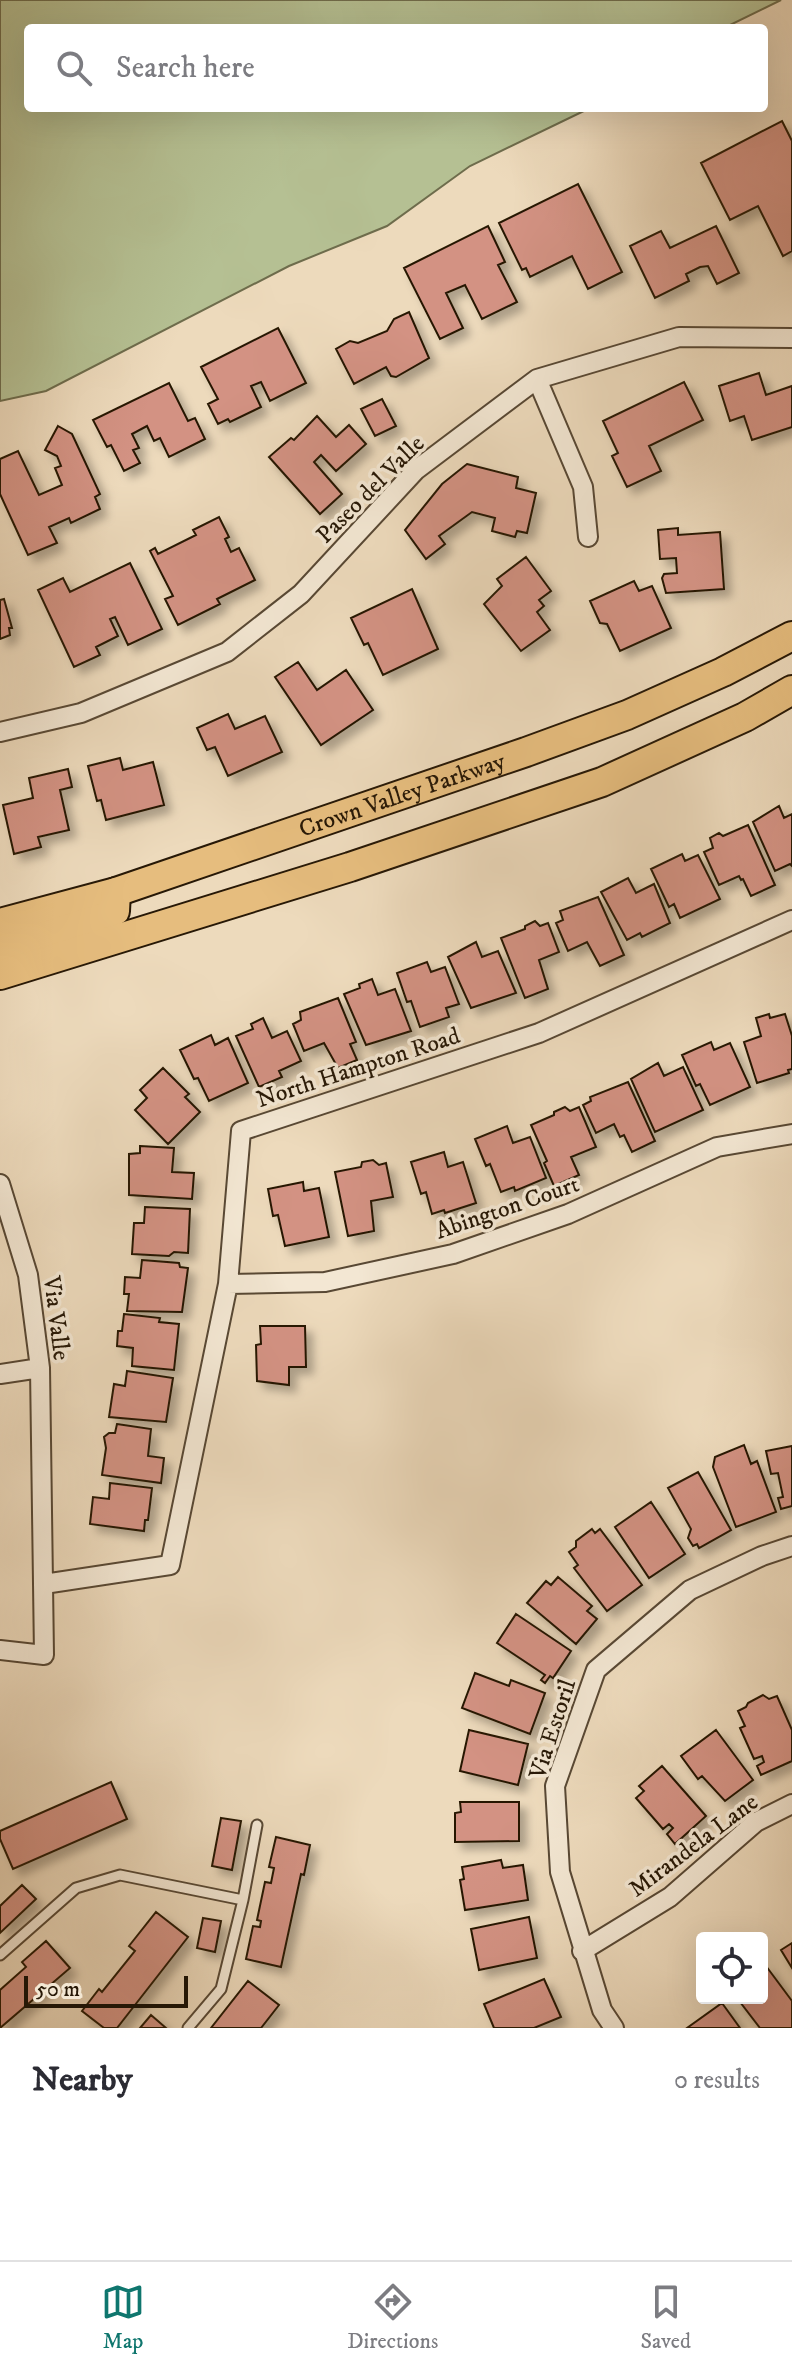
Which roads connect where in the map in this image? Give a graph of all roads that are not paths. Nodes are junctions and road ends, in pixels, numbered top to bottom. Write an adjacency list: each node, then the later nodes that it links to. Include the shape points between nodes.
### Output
1 (792, 338): 2 (street, Paseo del Valle, via 679,337)
2 (537, 379): 3 (street, via 583,487); 6 (street, Paseo del Valle, via 416,470 301,594 227,652 81,713)
3 (588, 537)
4 (792, 636): 7 (main road, Crown Valley Parkway, via 627,715)
5 (792, 690): 11 (main road, Crown Valley Parkway, via 602,782 350,867)
6 (0, 732)
7 (116, 892): 9 (main road, Crown Valley Parkway); 10 (main road, via 115,911 104,917)
8 (792, 920): 14 (street, North Hampton Road, via 539,1033 241,1131)
9 (0, 923)
10 (0, 950)
11 (0, 975)
12 (792, 1134): 14 (street, Abington Court, via 717,1147 568,1214 453,1254 325,1282)
13 (0, 1184): 15 (street, Via Valle, via 28,1275)
14 (228, 1284): 18 (street, North Hampton Road, via 170,1565)
15 (40, 1368): 16 (street); 18 (street, Via Valle)
16 (0, 1374)
17 (792, 1546): 23 (street, Via Estoril, via 690,1590 596,1670 555,1786 560,1872)
18 (44, 1584): 19 (street, Via Valle, via 44,1655)
19 (0, 1650)
20 (792, 1804): 23 (street, Mirandela Lane, via 756,1822 670,1897)
21 (257, 1825): 22 (lane)
22 (243, 1900): 24 (lane, via 110,1877 76,1888); 25 (lane, via 221,1989)
23 (582, 1951): 26 (street, Via Estoril, via 602,2010)
24 (0, 1955)
25 (188, 2028)
26 (614, 2028)

